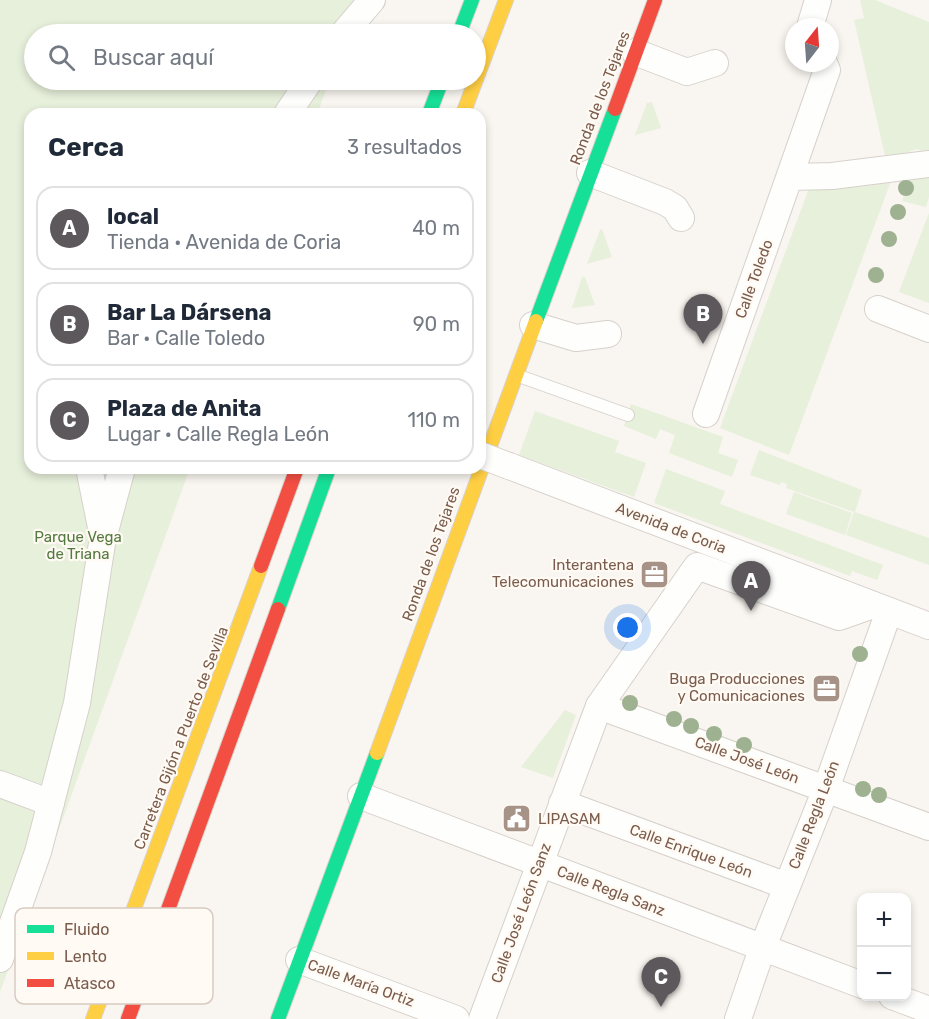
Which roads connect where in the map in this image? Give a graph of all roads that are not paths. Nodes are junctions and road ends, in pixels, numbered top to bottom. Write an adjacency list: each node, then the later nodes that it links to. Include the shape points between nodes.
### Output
1 (372, 0): 7 (street)
2 (472, 0): 8 (main road)
3 (506, 0): 10 (main road)
4 (655, 0): 9 (main road, Ronda de los Tejares)
5 (818, 0): 6 (street)
6 (812, 18)
7 (352, 24)
8 (463, 24)
9 (635, 52): 11 (street, via 687,72); 20 (main road, Ronda de los Tejares)
10 (486, 53)
11 (715, 63)
12 (826, 72): 21 (street, Calle Toledo)
13 (303, 90): 16 (street)
14 (438, 90): 17 (main road)
15 (472, 90): 18 (main road)
16 (290, 108)
17 (431, 108)
18 (465, 108)
19 (929, 164): 21 (street)
20 (590, 173): 22 (street, via 664,202 675,208); 24 (main road, Ronda de los Tejares)
21 (791, 177): 28 (street, Calle Toledo)
22 (681, 218)
23 (878, 309): 25 (street)
24 (534, 325): 26 (street, via 576,338); 27 (main road, Ronda de los Tejares)
25 (929, 329)
26 (608, 334)
27 (515, 375): 29 (lane); 30 (main road, Ronda de los Tejares)
28 (706, 414)
29 (628, 415)
30 (486, 454)
31 (486, 457): 38 (street, Avenida de Coria, bridge)
32 (90, 474): 37 (street)
33 (120, 474): 37 (street)
34 (295, 474): 50 (main road, Carretera Gijón a Puerto de Sevilla)
35 (327, 474): 51 (main road)
36 (479, 474): 43 (main road, Ronda de los Tejares)
37 (103, 537): 44 (street, via 77,703)
38 (881, 608): 39 (street, Avenida de Coria); 40 (street, Calle José León Sanz, via 839,617 697,566); 42 (street, Calle Regla León)
39 (929, 626)
40 (599, 706): 42 (street, Calle José León); 45 (street, Calle José León Sanz)
41 (0, 784): 44 (street)
42 (826, 789): 46 (street, Calle José León); 48 (street, Calle Regla León)
43 (361, 796): 47 (street, Calle Regla Sanz); 55 (main road, Ronda de los Tejares)
44 (51, 803): 49 (street)
45 (562, 803): 47 (street, Calle José León Sanz); 48 (street, Calle Enrique León)
46 (929, 827)
47 (540, 864): 53 (street, Calle Regla Sanz); 65 (street, Calle José León Sanz)
48 (787, 886): 53 (street, Calle Regla León)
49 (18, 908)
50 (134, 908)
51 (168, 908)
52 (15, 917): 54 (street)
53 (762, 949): 56 (street, Calle Regla Sanz); 66 (street, Calle Regla León)
54 (0, 959)
55 (299, 960): 63 (main road, Ronda de los Tejares); 64 (street, Calle María Ortiz)
56 (857, 984)
57 (905, 1001): 60 (street)
58 (99, 1004): 61 (main road, Carretera Gijón a Puerto de Sevilla)
59 (133, 1004): 62 (main road)
60 (929, 1010)
61 (93, 1019)
62 (128, 1019)
63 (278, 1019)
64 (456, 1019)
65 (482, 1019)
66 (738, 1019)

